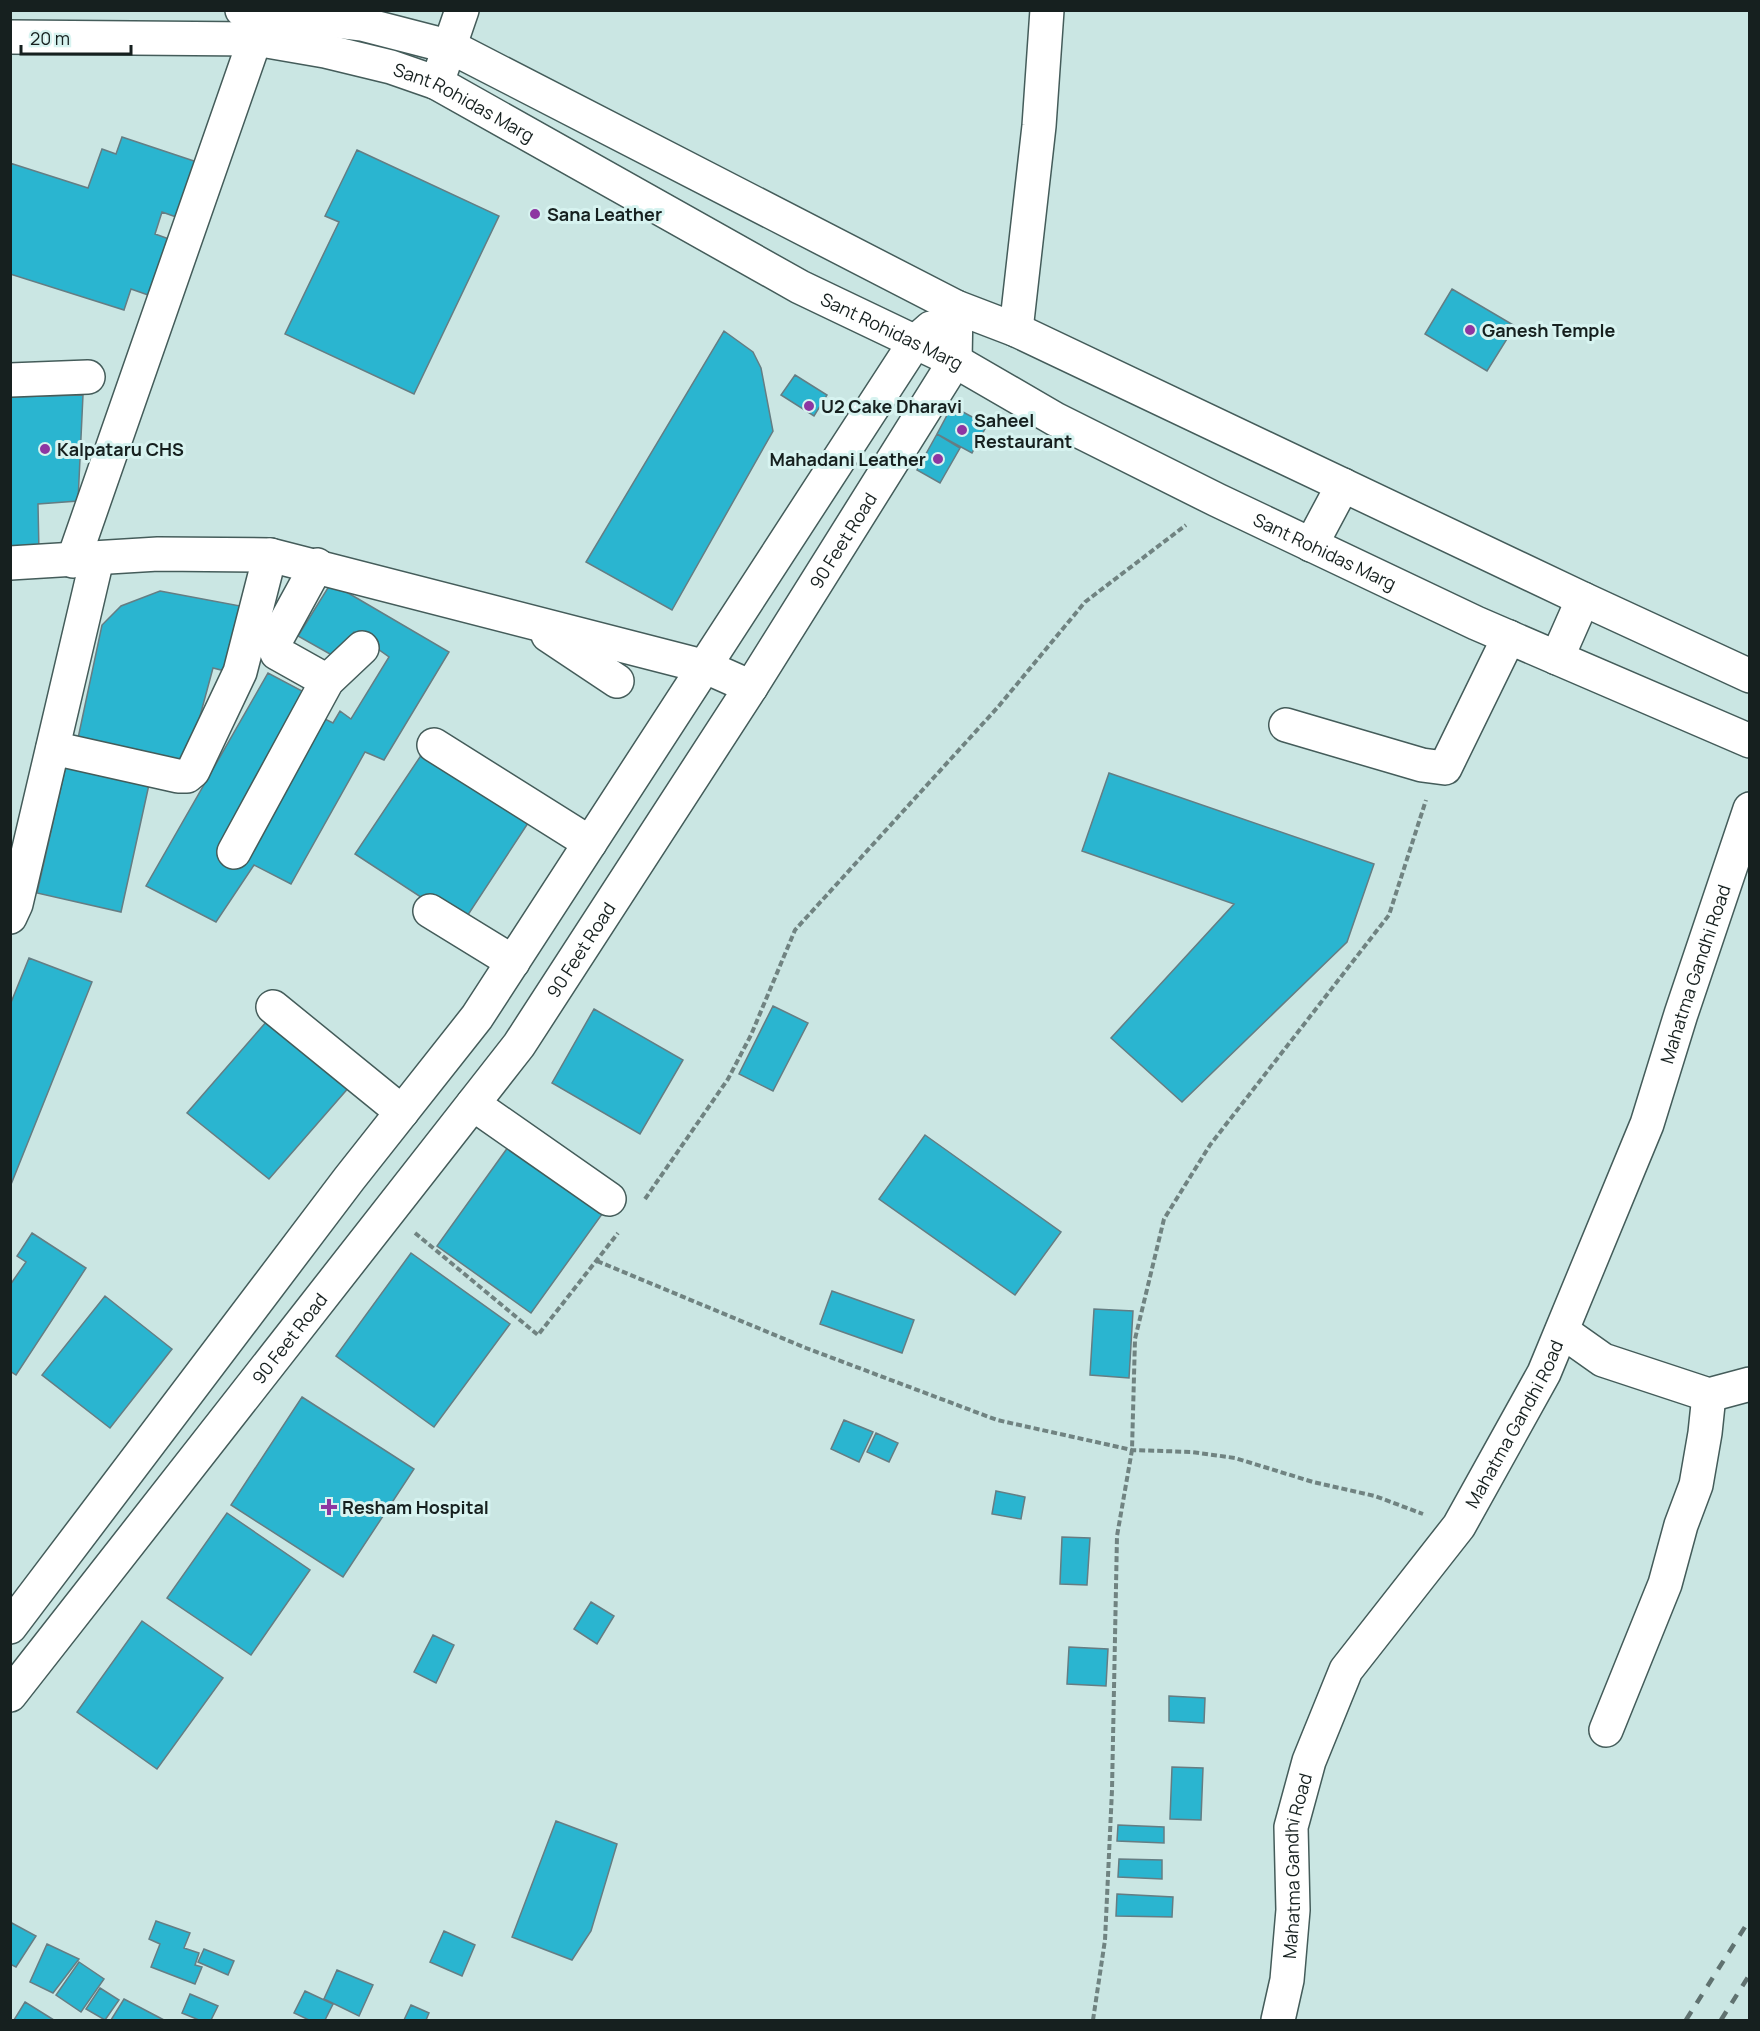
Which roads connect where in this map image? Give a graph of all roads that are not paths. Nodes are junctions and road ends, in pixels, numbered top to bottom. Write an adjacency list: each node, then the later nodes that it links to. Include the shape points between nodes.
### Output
1 (462, 10): 5 (main road)
2 (1047, 10): 8 (main road, via 1040,126)
3 (249, 25): 4 (main road, Sant Rohidas Marg); 5 (main road, Sant Rohidas Marg, via 362,24); 6 (main road, Sant Rohidas Marg); 16 (main road)
4 (19, 28)
5 (451, 47): 6 (main road); 7 (main road, Sant Rohidas Marg)
6 (437, 83): 9 (main road, Sant Rohidas Marg, via 801,287)
7 (956, 307): 8 (main road, Sant Rohidas Marg); 9 (main road); 10 (main road)
8 (1016, 330): 13 (main road, Sant Rohidas Marg)
9 (915, 342): 10 (main road, Sant Rohidas Marg); 24 (main road)
10 (955, 361): 14 (main road, Sant Rohidas Marg, via 1054,419); 28 (main road, 90 Feet Road)
11 (88, 377): 12 (main road)
12 (10, 380)
13 (1343, 485): 14 (main road); 19 (main road, Sant Rohidas Marg)
14 (1311, 545): 20 (main road, Sant Rohidas Marg)
15 (270, 555): 16 (main road, via 159,554); 18 (main road); 32 (main road, via 240,672 193,771 178,776)
16 (85, 560): 17 (main road); 32 (main road)
17 (10, 563)
18 (317, 566): 21 (main road); 26 (main road, via 274,648)
19 (1583, 599): 23 (main road); 25 (main road, Sant Rohidas Marg)
20 (1509, 637): 23 (main road, Sant Rohidas Marg); 29 (main road, via 1445,768)
21 (567, 640): 24 (main road); 27 (main road)
22 (362, 648): 26 (main road)
23 (1557, 658): 31 (main road, Sant Rohidas Marg)
24 (706, 667): 28 (main road); 34 (main road)
25 (1749, 676)
26 (327, 681): 35 (main road)
27 (617, 681)
28 (751, 687): 41 (main road, 90 Feet Road)
29 (1286, 724)
30 (441, 741): 34 (main road)
31 (1749, 741)
32 (53, 748): 37 (main road)
33 (1749, 809): 47 (main road, Mahatma Gandhi Road, via 1647,1124)
34 (594, 838): 38 (main road)
35 (234, 852)
36 (430, 911): 38 (main road)
37 (10, 917)
38 (513, 962): 40 (main road)
39 (273, 1007): 43 (main road)
40 (477, 1017): 41 (main road); 43 (main road)
41 (519, 1045): 42 (main road, 90 Feet Road)
42 (472, 1104): 45 (main road, 90 Feet Road); 46 (main road)
43 (402, 1112): 44 (main road)
44 (349, 1179): 45 (main road); 50 (main road)
45 (388, 1211): 51 (main road, 90 Feet Road)
46 (617, 1212)
47 (1562, 1331): 49 (main road, via 1603,1360); 55 (main road, Mahatma Gandhi Road, via 1544,1373 1459,1527 1346,1670 1309,1761 1291,1827 1293,1910 1287,1980)
48 (1749, 1383): 49 (main road)
49 (1709, 1395): 54 (main road, via 1696,1485 1665,1584)
50 (134, 1464): 51 (main road); 52 (main road)
51 (170, 1490): 53 (main road, 90 Feet Road)
52 (10, 1628)
53 (10, 1695)
54 (1606, 1731)
55 (1278, 2020)

